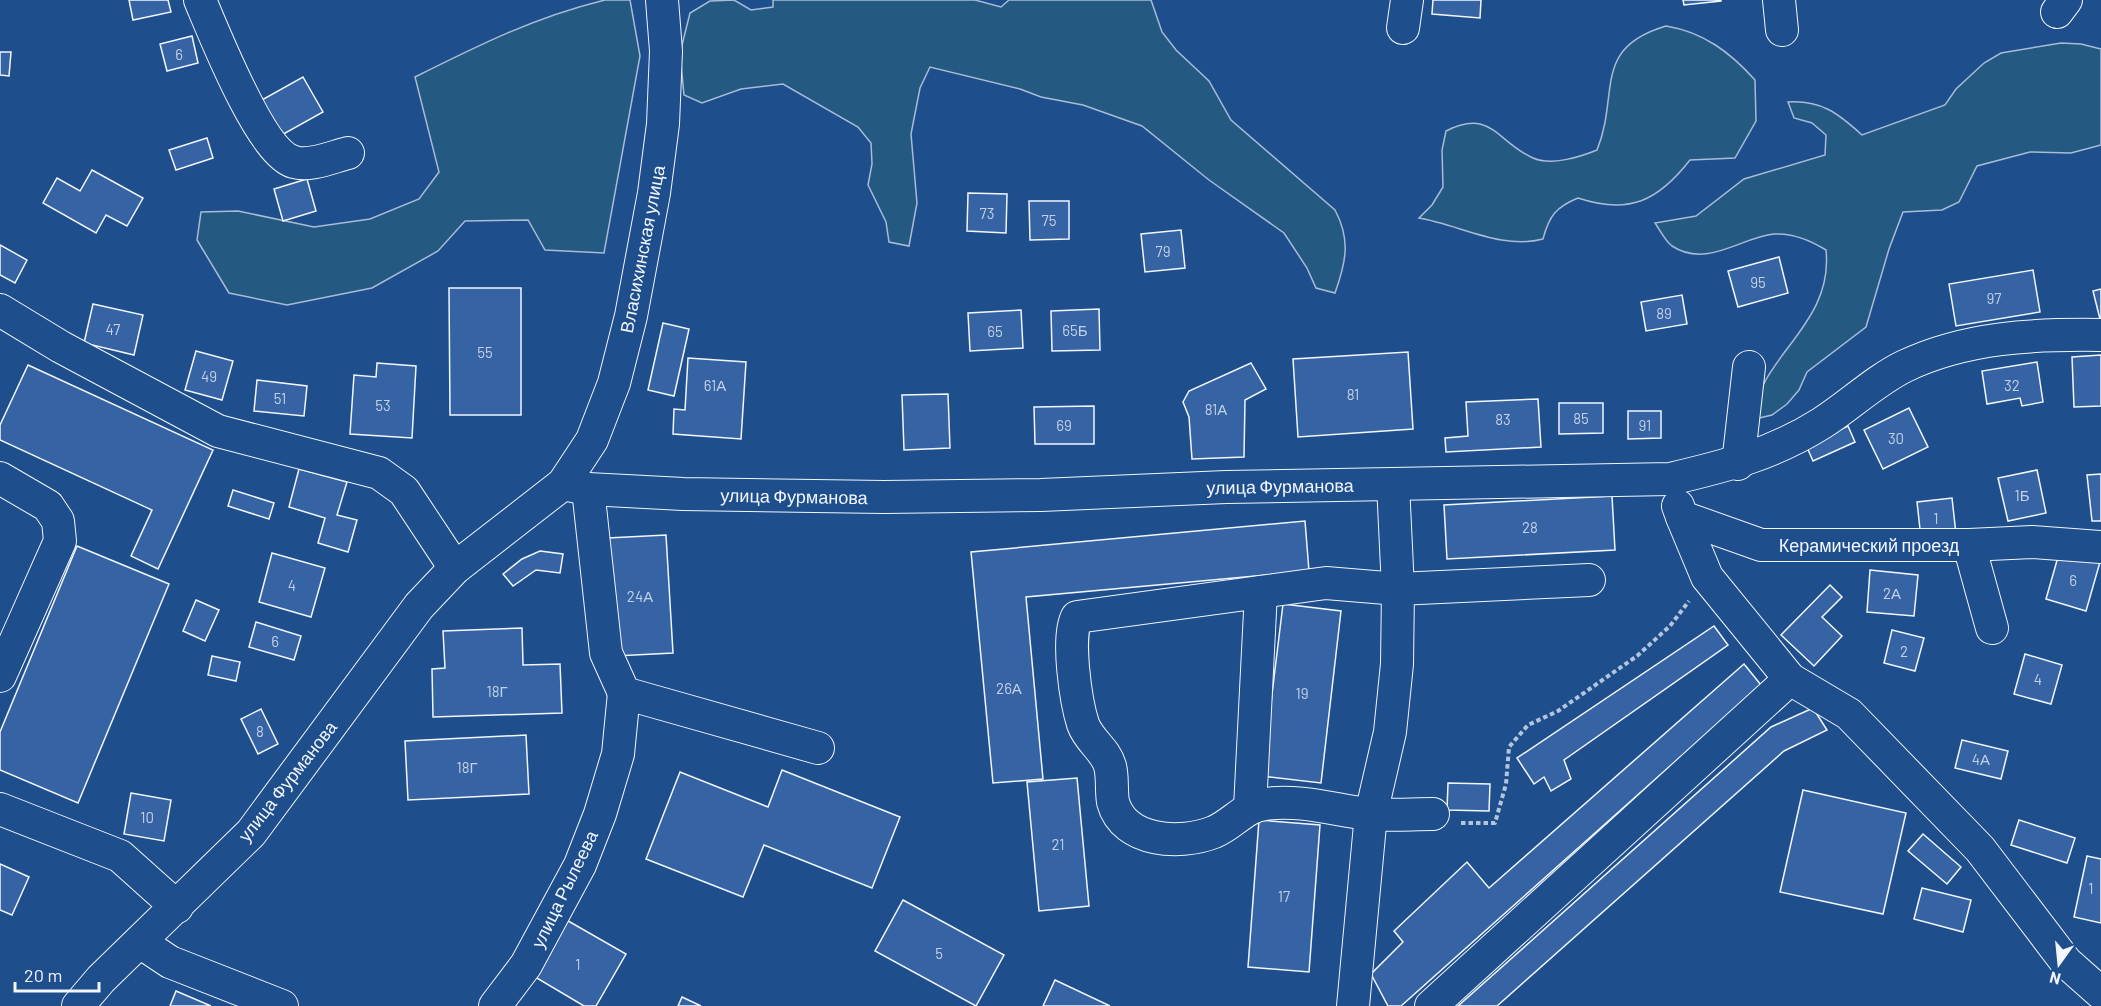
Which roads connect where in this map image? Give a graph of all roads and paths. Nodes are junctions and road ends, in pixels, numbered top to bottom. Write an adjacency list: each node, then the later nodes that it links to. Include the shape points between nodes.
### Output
1 (200, 0): 3 (street, via 236,86 279,154 303,164)
2 (662, 0): 11 (street, Власихинская улица, via 666,51 663,124 654,193 614,383)
3 (348, 153)
4 (0, 310): 15 (street, via 218,431 379,473 404,491)
5 (2101, 335): 7 (street, улица Фурманова, via 2037,334 1939,352 1903,367 1821,424)
6 (1749, 367): 7 (street)
7 (1738, 464): 9 (street, улица Фурманова)
8 (0, 478): 21 (street, via 48,506 58,521 60,541)
9 (1670, 479): 10 (street, улица Фурманова); 12 (street)
10 (1393, 484): 11 (street, улица Фурманова, via 884,497 683,494); 18 (street)
11 (575, 487): 15 (street, улица Фурманова); 23 (street, via 606,653)
12 (1682, 517): 13 (street, Керамический проезд, via 1761,545); 16 (street)
13 (1969, 545): 14 (street, Керамический проезд, via 2032,542); 20 (street)
14 (2101, 547)
15 (455, 568): 29 (street, улица Фурманова, via 419,606 251,833)
16 (1707, 576): 22 (street); 28 (path, via 1670,626 1637,657 1558,711 1528,725 1509,747 1506,784 1495,824 1462,823)
17 (1589, 580): 18 (street)
18 (1398, 589): 19 (street, via 1326,583); 27 (street, via 1397,664 1390,732)
19 (1261, 592): 25 (street); 25 (street, via 1077,617 1072,644 1082,719 1087,736 1100,747 1110,765 1114,803 1123,821 1139,833 1173,840 1214,832)
20 (1992, 628)
21 (3, 660)
22 (1790, 679): 31 (street, via 1849,714 1980,849 2066,962); 36 (street)
23 (624, 693): 24 (street); 34 (street, улица Рылеева, via 618,754 580,865 526,965)
24 (818, 748)
25 (1250, 808): 27 (street, via 1301,804)
26 (0, 809): 29 (street, via 120,856)
27 (1371, 814): 28 (street); 35 (street)
28 (1433, 814)
29 (177, 907): 30 (street, улица Фурманова)
30 (140, 942): 32 (street, улица Фурманова); 33 (street, via 170,962)
31 (2101, 993)
32 (78, 1006)
33 (282, 1006)
34 (495, 1006)
35 (1353, 1006)
36 (1431, 1006)

